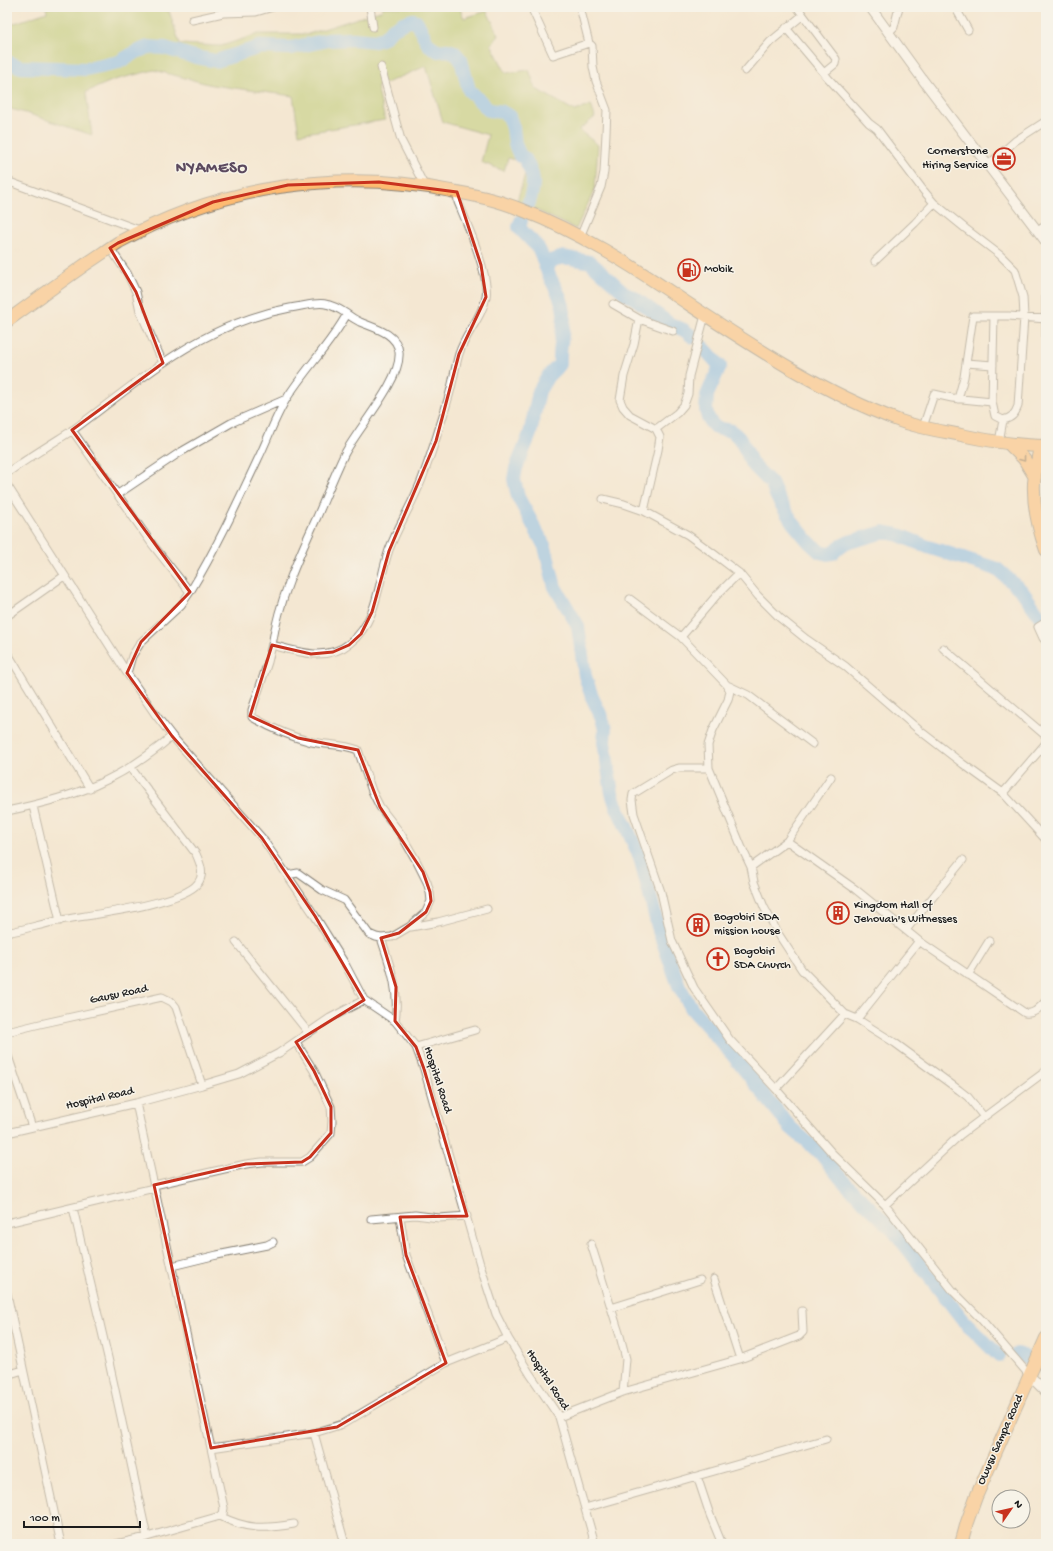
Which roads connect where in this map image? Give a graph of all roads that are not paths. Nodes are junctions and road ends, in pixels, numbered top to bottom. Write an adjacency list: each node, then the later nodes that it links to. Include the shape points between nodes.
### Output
1 (273, 7): 10 (street, via 256,12 223,13)
2 (370, 7): 11 (street)
3 (531, 7): 15 (street, via 553,55)
4 (580, 7): 15 (street)
5 (797, 7): 9 (street)
6 (870, 7): 14 (street)
7 (899, 7): 14 (street, via 894,27)
8 (954, 7): 13 (street)
9 (803, 15): 12 (street); 18 (street, via 836,59 835,64)
10 (192, 20)
11 (373, 27)
12 (786, 28): 17 (street); 18 (street)
13 (968, 30)
14 (888, 33): 20 (street)
15 (589, 43): 28 (street, via 592,46 596,81 606,107 606,133 601,187)
16 (381, 67): 22 (street, via 401,140)
17 (745, 71)
18 (824, 73): 24 (street, via 877,129)
19 (1046, 121): 20 (street, via 1015,140)
20 (988, 164): 27 (street)
21 (7, 181): 26 (street)
22 (424, 185): 23 (main road); 26 (main road, via 323,182 267,188 213,202)
23 (457, 192): 28 (main road, via 522,209); 71 (street, via 458,202 486,283 486,297 459,354 436,440 389,551 372,612 361,634 349,645 333,652 310,654)
24 (934, 202): 31 (street, via 916,223); 37 (street, via 1015,270 1023,297)
25 (1046, 225): 27 (street)
26 (142, 231): 30 (main road)
27 (1038, 231): 29 (street)
28 (580, 237): 35 (main road)
29 (1046, 242)
30 (110, 248): 40 (main road); 43 (street, via 136,292 140,311)
31 (875, 261)
32 (1046, 286): 39 (street)
33 (613, 304): 38 (street)
34 (347, 314): 43 (street, via 330,304 320,303 262,314 221,330); 46 (street, via 337,332); 71 (street, via 385,333 395,341 399,351 398,361 386,390 345,454 302,549 280,606)
35 (705, 315): 50 (main road, via 824,388 903,422); 51 (street, via 684,405 677,414)
36 (994, 316): 37 (street); 44 (street, via 973,316); 45 (street)
37 (1024, 317): 39 (street); 49 (street, via 1018,406 1011,417)
38 (639, 319): 41 (street); 51 (street, via 620,400 630,415)
39 (1046, 319): 42 (street)
40 (7, 321)
41 (673, 331)
42 (1046, 346)
43 (163, 363): 52 (street)
44 (966, 363): 45 (street); 47 (street)
45 (993, 365): 48 (street)
46 (286, 399): 59 (street, via 231,423 179,453); 65 (street, via 224,530)
47 (958, 399): 48 (street); 50 (street, via 934,394)
48 (992, 402): 49 (street, via 995,416)
49 (1003, 420): 53 (street)
50 (922, 427): 53 (main road)
51 (656, 429): 61 (street, via 660,437)
52 (72, 430): 56 (street); 59 (street)
53 (1004, 443): 54 (main road); 57 (main road, one-way to 57, via 1024,459)
54 (1043, 446): 57 (main road)
55 (1046, 465): 57 (main road)
56 (7, 473)
57 (1034, 481): 62 (main road, via 1035,508)
58 (7, 486): 64 (street)
59 (118, 494): 65 (street, via 152,544)
60 (603, 499): 61 (street)
61 (644, 511): 63 (street, via 688,535)
62 (1046, 550)
63 (739, 574): 69 (street, via 716,596); 84 (street, via 780,618 845,666 926,735)
64 (64, 576): 67 (street); 74 (street)
65 (190, 592): 74 (street, via 181,605 141,642 132,656)
66 (630, 599): 69 (street)
67 (7, 616)
68 (1043, 624): 70 (street, via 1038,628)
69 (681, 637): 75 (street)
70 (1046, 641)
71 (272, 645): 94 (street, via 252,717 273,729 310,742 358,750 380,807 401,834 423,872 430,892 431,901 426,912)
72 (943, 648): 77 (street)
73 (7, 652): 83 (street)
74 (127, 673): 76 (street)
75 (727, 685): 79 (street, via 748,695); 81 (street, via 730,691 728,700 708,745)
76 (172, 736): 80 (street); 91 (street, via 262,838)
77 (1046, 736)
78 (1046, 743): 84 (street)
79 (813, 744)
80 (131, 768): 83 (street); 93 (street, via 196,854 202,876 192,889 179,895 132,908)
81 (709, 768): 90 (street); 115 (street, via 672,770 636,791 632,800 634,814 661,892 672,941 694,988 730,1040)
82 (832, 777): 88 (street)
83 (90, 789): 85 (street)
84 (1003, 793): 87 (street)
85 (33, 806): 86 (street); 93 (street)
86 (7, 811)
87 (1046, 840)
88 (787, 841): 90 (street); 95 (street, via 855,889)
89 (963, 860): 95 (street)
90 (751, 867): 104 (street, via 764,907 779,935 802,970)
91 (288, 875): 97 (street, via 298,873 322,890 344,900 370,934); 102 (street, via 345,964)
92 (487, 909): 94 (street)
93 (60, 920): 96 (street)
94 (409, 927): 97 (street, via 392,937)
95 (906, 930): 98 (street)
96 (7, 933)
97 (381, 938): 106 (street, via 396,987)
98 (919, 941): 101 (street); 105 (street)
99 (989, 941): 101 (street)
100 (236, 942): 109 (street)
101 (968, 975): 103 (street, via 1025,1013 1031,1014)
102 (364, 1000): 106 (street, Hospital Road); 109 (street, Hospital Road)
103 (1046, 1001)
104 (845, 1014): 105 (street); 115 (street)
105 (857, 1019): 117 (street, via 895,1043 959,1090)
106 (395, 1021): 111 (street, Hospital Road)
107 (475, 1030): 111 (street)
108 (7, 1032): 114 (street, Gausu Road, via 162,997 176,1007)
109 (308, 1032): 110 (street, Hospital Road)
110 (296, 1042): 114 (street, Hospital Road, via 239,1074); 120 (street, via 314,1071 331,1107 331,1133 310,1157 302,1162 246,1164)
111 (416, 1047): 123 (street, Hospital Road)
112 (7, 1052): 118 (street)
113 (1046, 1071): 117 (street)
114 (202, 1085): 116 (street, Hospital Road)
115 (776, 1089): 121 (street, via 832,1153)
116 (136, 1103): 118 (street, Hospital Road); 120 (street)
117 (984, 1117): 121 (street, via 960,1135)
118 (32, 1127): 119 (street, Hospital Road)
119 (7, 1133)
120 (154, 1187): 122 (street); 129 (street)
121 (885, 1205): 141 (street, via 954,1292)
122 (73, 1208): 126 (street); 152 (street)
123 (467, 1216): 124 (street); 135 (street, Hospital Road, via 496,1314)
124 (400, 1217): 125 (street); 138 (street, via 406,1255)
125 (371, 1219)
126 (7, 1223)
127 (273, 1242): 129 (street)
128 (591, 1244): 133 (street)
129 (172, 1266): 147 (street)
130 (714, 1279): 137 (street)
131 (700, 1280): 133 (street)
132 (7, 1294): 139 (street)
133 (611, 1308): 142 (street, via 626,1360)
134 (802, 1311): 137 (street, via 803,1332 799,1336)
135 (508, 1338): 138 (street); 144 (street, Hospital Road)
136 (1046, 1338): 141 (main road, Owusu Sampa Road)
137 (740, 1359): 142 (street)
138 (446, 1363): 145 (street, via 343,1424)
139 (23, 1370): 140 (street); 153 (street)
140 (7, 1375)
141 (1030, 1376): 143 (street); 158 (main road, Owusu Sampa Road, via 974,1504)
142 (623, 1392): 144 (street)
143 (1046, 1392)
144 (559, 1417): 149 (street, Hospital Road)
145 (314, 1433): 147 (street); 155 (street)
146 (826, 1438): 148 (street)
147 (211, 1448): 150 (street, via 224,1508 224,1514)
148 (698, 1476): 149 (street); 157 (street)
149 (585, 1508): 156 (street, Hospital Road)
150 (220, 1516): 151 (street, via 232,1523 245,1526 267,1528); 152 (street)
151 (294, 1524)
152 (147, 1537): 154 (street)
153 (61, 1544)
154 (116, 1544)
155 (345, 1544)
156 (595, 1544)
157 (722, 1544)
158 (961, 1544)

